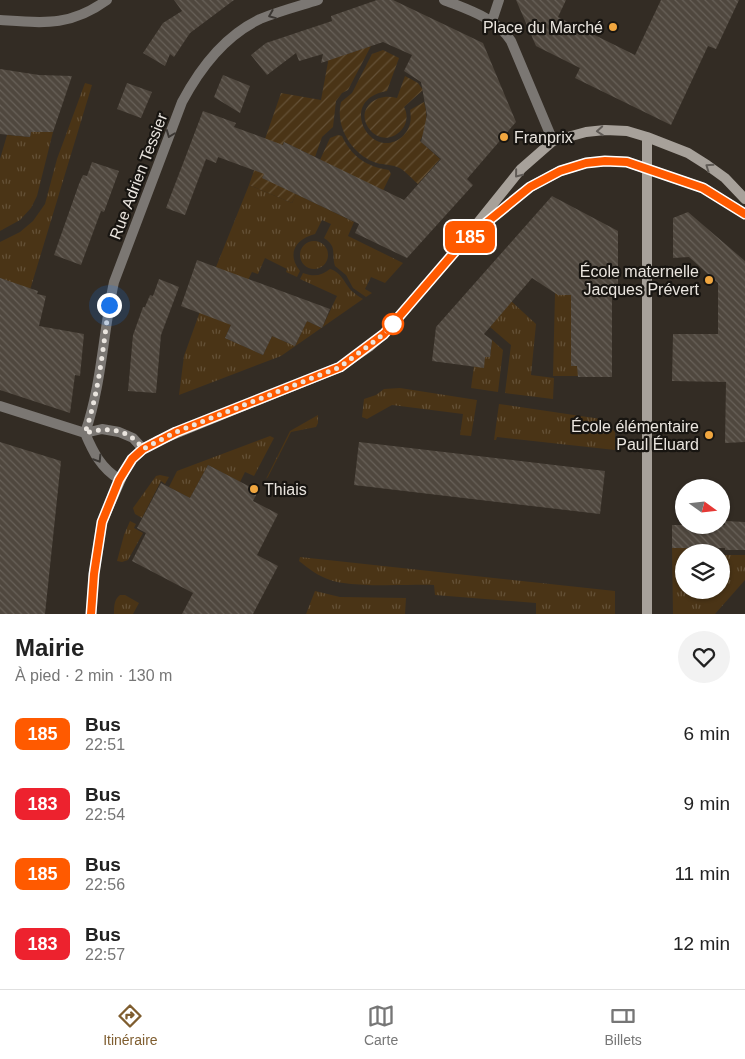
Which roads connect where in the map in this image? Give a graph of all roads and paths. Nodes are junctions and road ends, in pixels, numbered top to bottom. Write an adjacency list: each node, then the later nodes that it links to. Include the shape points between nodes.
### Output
1 (107, 0): 5 (street, via 71,19 44,23)
2 (318, 0): 14 (street, Rue Adrien Tessier, one-way to 14, via 260,20 236,34 210,58 190,87 114,282 101,366)
3 (444, 0): 6 (street)
4 (499, 0): 6 (street)
5 (0, 20)
6 (492, 21): 8 (street, via 511,41)
7 (647, 137): 8 (main road, one-way to 8, via 627,131 604,130); 9 (main road); 10 (main road, one-way to 7, via 725,178 706,165 673,146)
8 (553, 141): 12 (main road, one-way to 12, via 521,169)
9 (647, 168): 11 (main road, via 703,188); 12 (main road, via 627,162 605,161 560,171 530,187); 18 (main road)
10 (745, 199)
11 (745, 214)
12 (465, 240): 15 (main road, via 384,334 340,367 176,432)
13 (0, 406): 14 (street)
14 (85, 433): 15 (street, via 102,428 119,432 134,438); 16 (street, one-way to 16, via 100,462)
15 (143, 449): 16 (main road, via 132,459)
16 (119, 480): 17 (main road, via 102,522)
17 (91, 614)
18 (646, 614)

